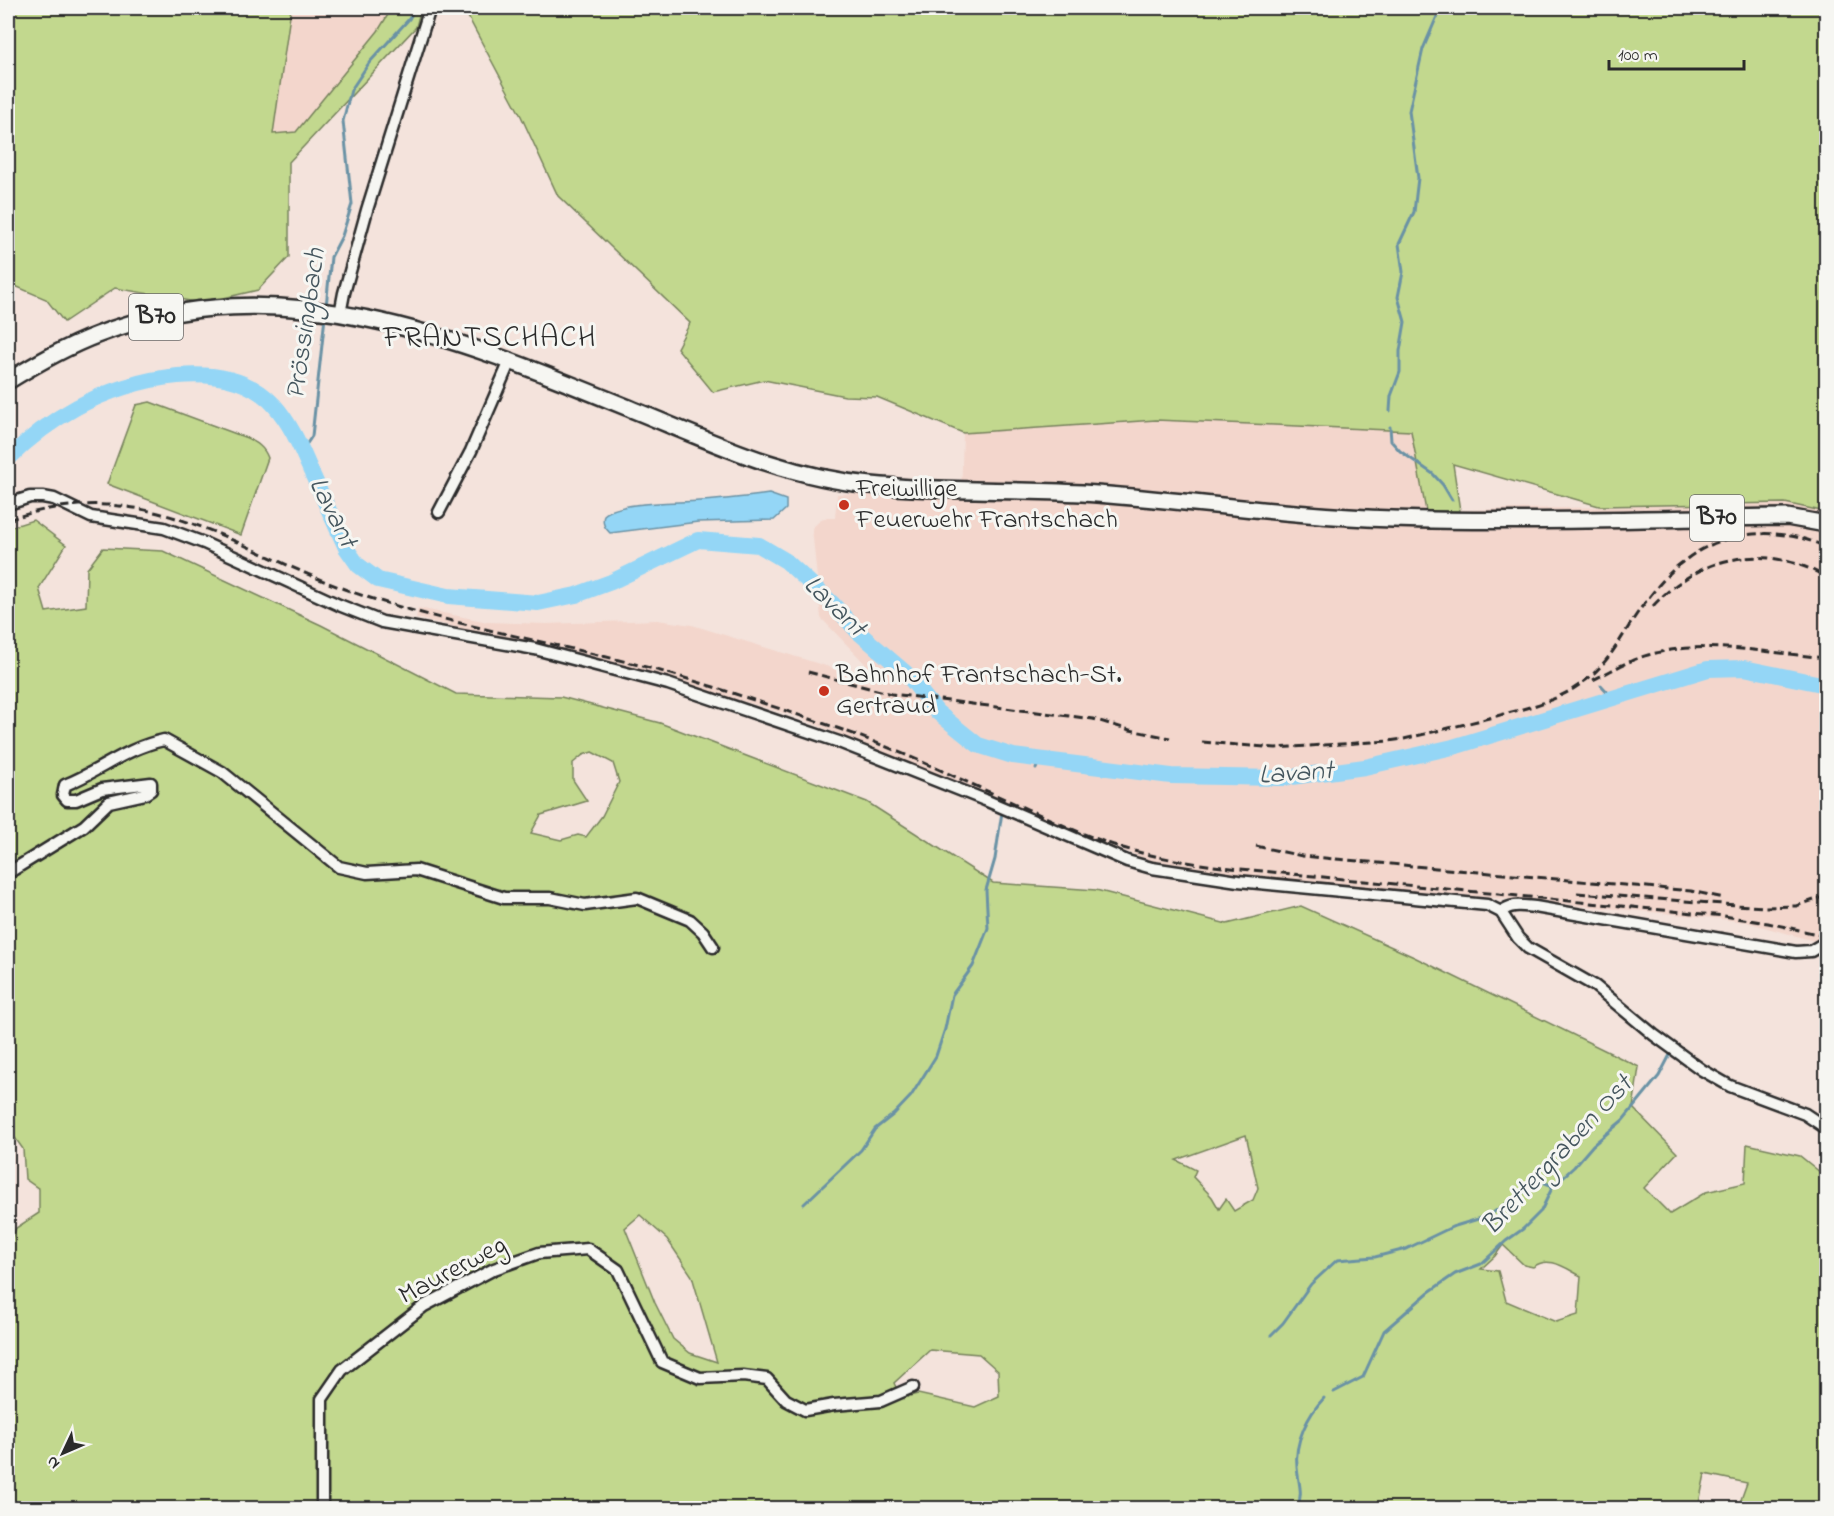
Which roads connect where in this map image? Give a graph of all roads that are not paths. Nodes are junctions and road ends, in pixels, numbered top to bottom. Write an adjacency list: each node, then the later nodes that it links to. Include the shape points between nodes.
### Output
1 (430, 8): 2 (street, via 344,293)
2 (330, 312): 3 (main road, B70, via 421,331); 4 (main road, B70, via 243,307 164,315 78,343)
3 (510, 362): 6 (street); 7 (main road, B70, via 772,466 872,486 1138,497 1388,519 1787,517)
4 (8, 381)
5 (8, 504): 9 (street, via 30,497 54,499 91,517 164,528 382,622 535,649 668,684 850,746 1135,864 1238,881 1487,905)
6 (439, 512)
7 (1827, 525)
8 (8, 873): 11 (street, via 84,826 109,802 151,790 151,783 141,784 102,789 67,800 63,795 65,785 145,744 164,740 222,772 339,867 368,873 416,870 504,898 550,898 585,905 637,898 690,920)
9 (1502, 912): 10 (street, via 1513,906 1535,908 1796,952 1811,951); 12 (street, via 1528,948 1595,986 1702,1070 1730,1086 1805,1114)
10 (1827, 942)
11 (713, 947)
12 (1827, 1128)
13 (913, 1386): 14 (street, Maurerweg, via 881,1401 805,1410 786,1400 767,1379 700,1378 662,1362 618,1270 588,1249 539,1253 494,1269 424,1306 342,1370 322,1399)
14 (322, 1509)

